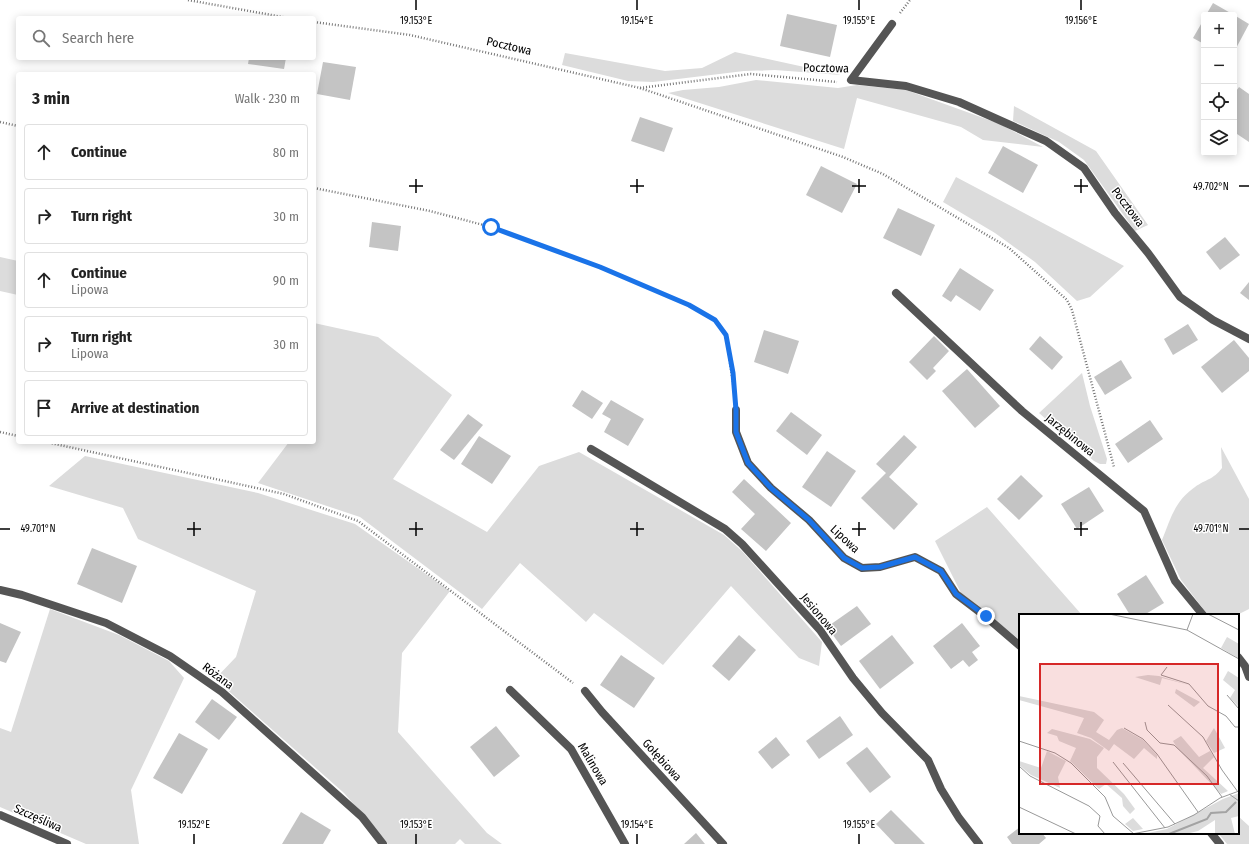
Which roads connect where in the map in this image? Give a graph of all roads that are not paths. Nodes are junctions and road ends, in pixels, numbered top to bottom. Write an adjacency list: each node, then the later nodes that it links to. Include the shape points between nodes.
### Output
1 (892, 24): 3 (street, Pocztowa, via 851,80 906,86 959,102 1046,141 1084,168 1180,297 1213,320)
2 (896, 292): 7 (street, Jarzębinowa, via 1022,411 1144,511 1175,581)
3 (1249, 339)
4 (736, 410): 8 (street, Lipowa, via 736,432 748,463 771,488 809,520 844,558 862,568 880,567 915,557 941,571 956,594)
5 (591, 449): 19 (street, Jesionowa, via 725,529 742,544 820,630 853,678 882,713 928,760 941,789)
6 (0, 590): 16 (street, Różana, via 106,623 170,656 222,692 362,817)
7 (1202, 614)
8 (1019, 645)
9 (1239, 659): 10 (street)
10 (1249, 677)
11 (510, 690): 17 (street, Malinowa, via 571,749)
12 (585, 692): 18 (street, Gołębiowa)
13 (0, 815): 15 (street, Szczęśliwa)
14 (1212, 834): 20 (street)
15 (67, 844)
16 (383, 844)
17 (624, 844)
18 (723, 844)
19 (979, 844)
20 (1220, 844)

